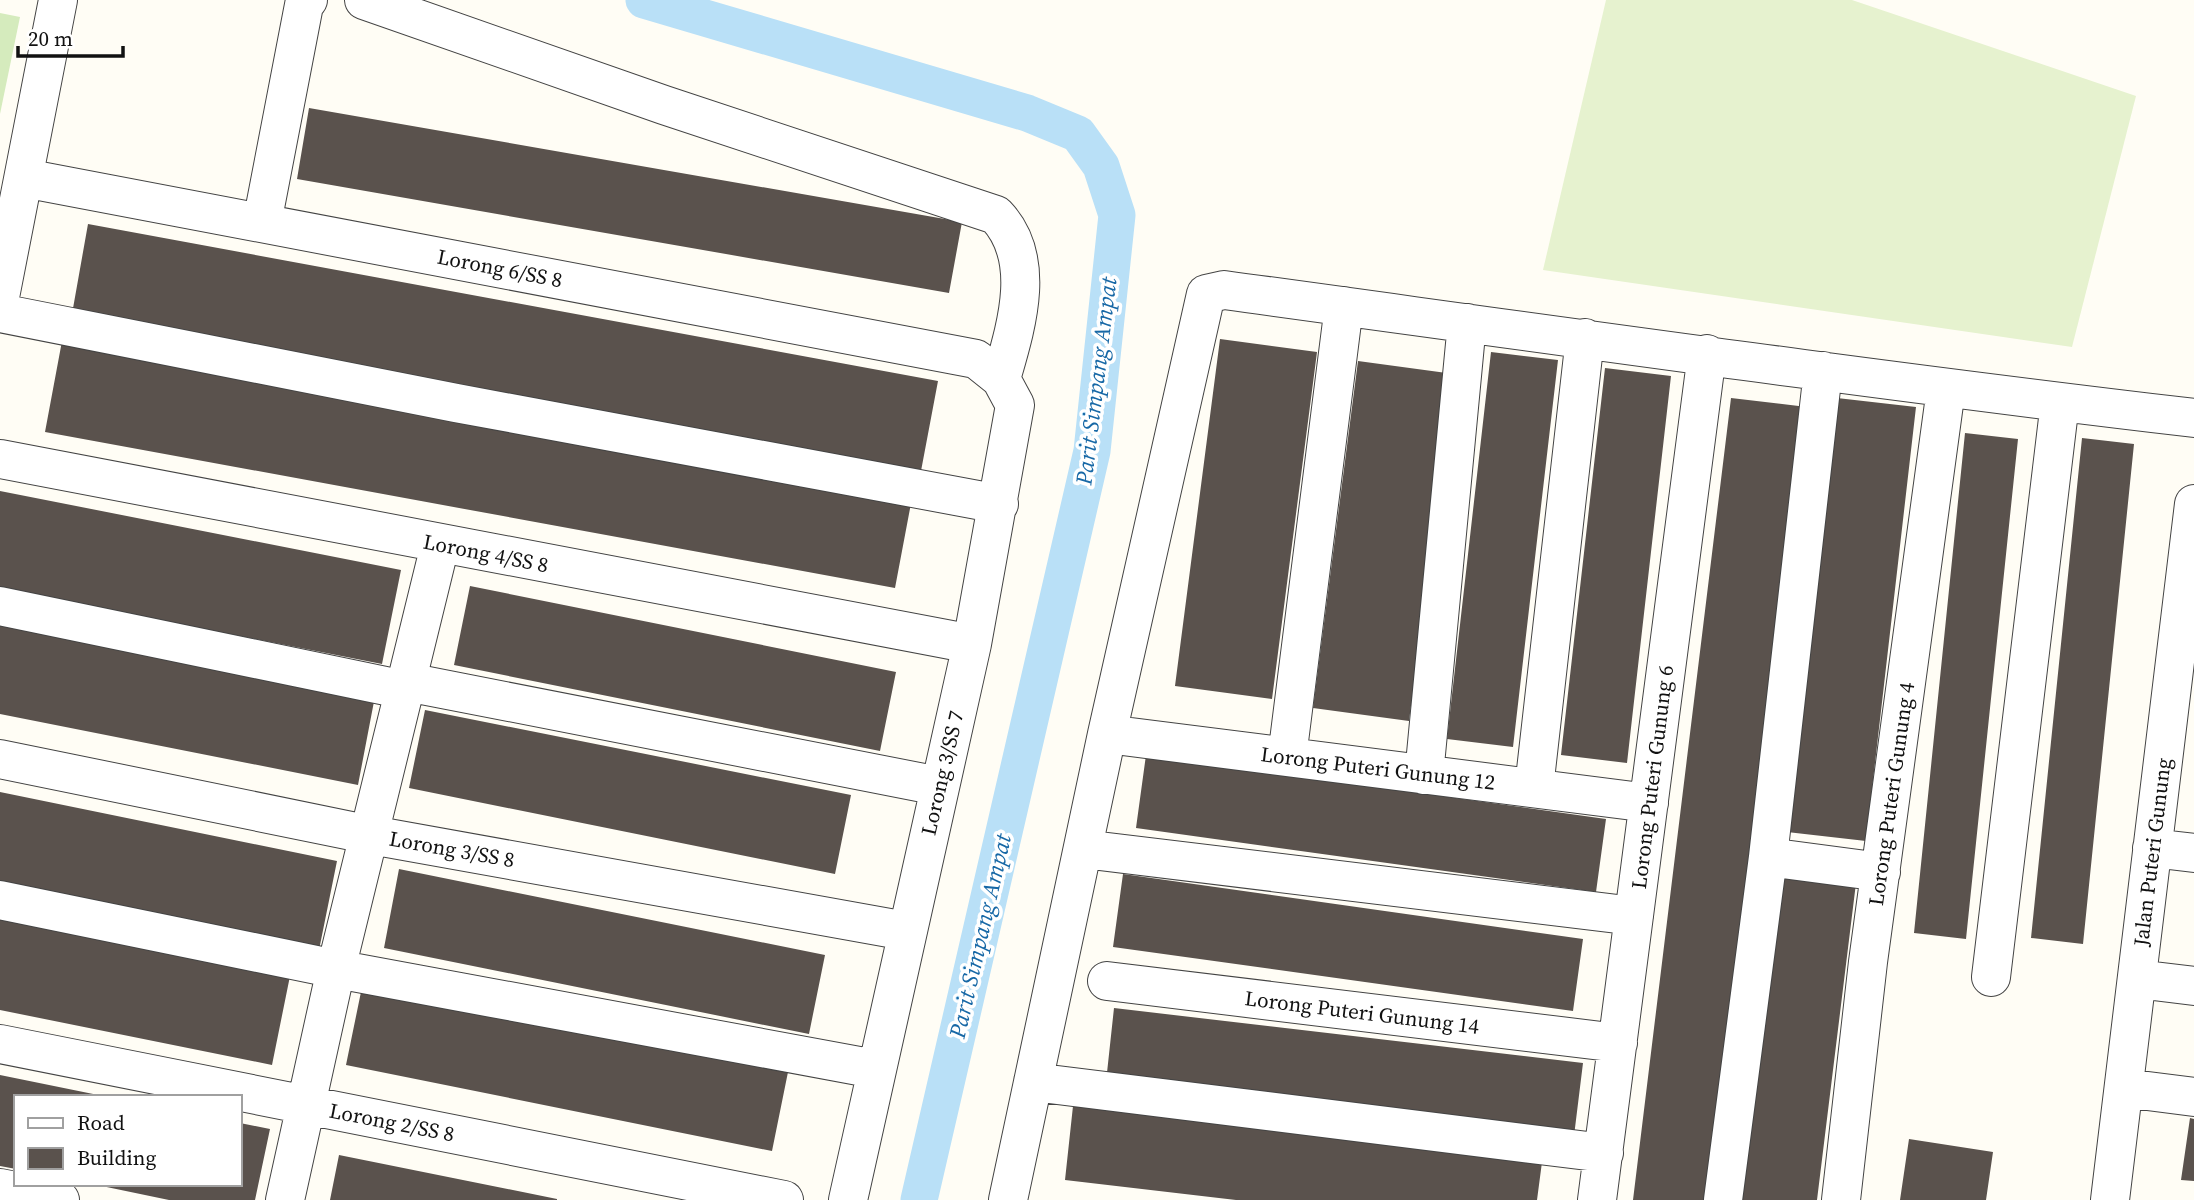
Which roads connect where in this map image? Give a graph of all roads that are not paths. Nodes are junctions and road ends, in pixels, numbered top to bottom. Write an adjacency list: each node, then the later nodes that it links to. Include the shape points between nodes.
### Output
1 (58, 0): 4 (street)
2 (308, 0): 5 (street)
3 (364, 0): 12 (street, via 664,106 996,215 1009,229 1021,285 1015,328)
4 (24, 178): 5 (street, Lorong 6/SS 8); 6 (street)
5 (262, 223): 12 (street, Lorong 6/SS 8)
6 (0, 297)
7 (1344, 306): 9 (street); 25 (street, via 1224,290 1206,294); 27 (street)
8 (0, 313): 18 (street)
9 (1467, 323): 10 (street); 29 (street)
10 (1585, 338): 11 (street); 31 (street)
11 (1707, 354): 13 (street); 32 (street, Lorong Puteri Gunung 6)
12 (988, 369): 18 (street, Lorong 3/SS 7, via 1015,405)
13 (1822, 371): 14 (street); 37 (street)
14 (1946, 389): 15 (street); 38 (street, Lorong Puteri Gunung 4)
15 (2060, 402): 16 (street); 43 (street)
16 (2194, 418)
17 (0, 459): 20 (street, Lorong 4/SS 8)
18 (999, 504): 23 (street, Lorong 3/SS 7)
19 (2194, 504): 22 (street, Jalan Puteri Gunung)
20 (440, 545): 23 (street, Lorong 4/SS 8); 24 (street)
21 (0, 606): 24 (street)
22 (2188, 612): 26 (street, Jalan Puteri Gunung)
23 (972, 644): 30 (street, Lorong 3/SS 7)
24 (406, 686): 30 (street); 33 (street)
25 (1107, 734): 27 (street, Lorong Puteri Gunung 12); 35 (street)
26 (2180, 743): 34 (street, Jalan Puteri Gunung)
27 (1287, 757): 29 (street, Lorong Puteri Gunung 12)
28 (0, 759): 33 (street, Lorong 3/SS 8)
29 (1424, 775): 31 (street, Lorong Puteri Gunung 12)
30 (939, 786): 41 (street, Lorong 3/SS 7)
31 (1534, 788): 32 (street, Lorong Puteri Gunung 12)
32 (1649, 803): 40 (street, Lorong Puteri Gunung 6)
33 (370, 835): 41 (street, Lorong 3/SS 8); 42 (street)
34 (2152, 848): 36 (street); 44 (street, Jalan Puteri Gunung)
35 (1083, 849): 40 (street); 50 (street)
36 (2194, 853)
37 (1768, 857): 38 (street); 62 (street)
38 (1881, 872): 63 (street, Lorong Puteri Gunung 4)
39 (0, 900): 42 (street)
40 (1634, 916): 47 (street, Lorong Puteri Gunung 6)
41 (906, 931): 49 (street, Lorong 3/SS 7)
42 (336, 969): 49 (street); 53 (street)
43 (1991, 977)
44 (2137, 979): 46 (street); 51 (street, Jalan Puteri Gunung)
45 (1107, 981): 47 (street, Lorong Puteri Gunung 14)
46 (2194, 986)
47 (1618, 1043): 54 (street, Lorong Puteri Gunung 6)
48 (0, 1044): 53 (street, Lorong 2/SS 8)
49 (875, 1069): 59 (street, Lorong 3/SS 7)
50 (1033, 1082): 54 (street); 60 (street)
51 (2123, 1088): 52 (street); 64 (street, Jalan Puteri Gunung)
52 (2194, 1097)
53 (304, 1104): 57 (street); 58 (street, Lorong 2/SS 8)
54 (1604, 1153): 61 (street, Lorong Puteri Gunung 6)
55 (0, 1188): 56 (street)
56 (60, 1200)
57 (285, 1200)
58 (784, 1200)
59 (848, 1200)
60 (1008, 1200)
61 (1597, 1200)
62 (1723, 1200)
63 (1840, 1200)
64 (2110, 1200)

